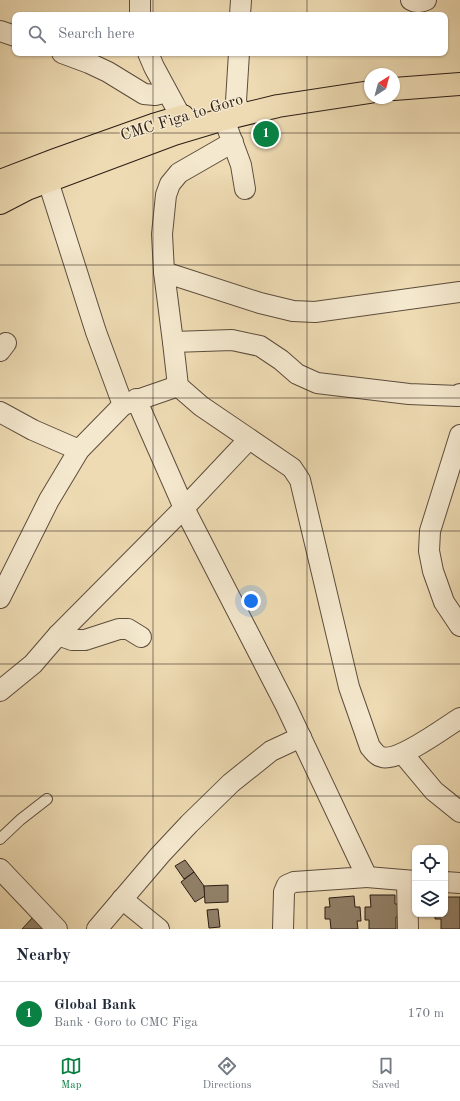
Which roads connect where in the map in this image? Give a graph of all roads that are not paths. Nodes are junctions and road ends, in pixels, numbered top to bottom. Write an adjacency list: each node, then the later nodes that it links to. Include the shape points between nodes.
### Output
1 (140, 0): 5 (street)
2 (241, 0): 6 (street)
3 (411, 0): 4 (street)
4 (426, 0)
5 (140, 12)
6 (240, 12)
7 (0, 31): 8 (street)
8 (12, 35)
9 (70, 56): 17 (street, via 108,72 144,94)
10 (149, 56): 17 (street)
11 (238, 56): 19 (street)
12 (460, 70): 13 (main road)
13 (400, 74)
14 (364, 78): 19 (main road, CMC Figa to Goro, via 323,84)
15 (460, 84): 16 (main road)
16 (400, 89)
17 (167, 92): 20 (street)
18 (364, 93): 19 (main road)
19 (234, 112): 20 (main road, CMC Figa to Goro); 21 (street)
20 (177, 125): 22 (main road, CMC Figa to Goro, via 153,125); 23 (main road)
21 (232, 142): 24 (street); 26 (street, via 179,173 170,184 166,195 162,234)
22 (0, 181)
23 (48, 181): 25 (main road); 31 (street, via 96,332)
24 (245, 189)
25 (0, 203)
26 (164, 272): 27 (street, via 293,311 315,312); 28 (street)
27 (460, 292)
28 (174, 342): 29 (street); 30 (street, via 232,340 260,346 297,374 317,383)
29 (178, 386): 31 (street); 34 (street, via 201,406)
30 (459, 397)
31 (130, 402): 35 (street); 36 (street)
32 (0, 412): 35 (street)
33 (460, 436): 38 (street, via 430,531 429,551 444,602)
34 (249, 439): 36 (street); 44 (street, via 292,468 300,480 349,687 370,747 381,758)
35 (79, 450): 37 (street, via 49,500)
36 (184, 508): 39 (street); 43 (street)
37 (0, 598)
38 (460, 625)
39 (58, 635): 40 (street, via 72,640 85,640 119,629 128,629); 41 (street, via 33,664)
40 (141, 637)
41 (0, 691)
42 (460, 718): 44 (street)
43 (301, 738): 49 (street); 53 (street, via 271,751 231,783)
44 (403, 754): 46 (street, via 434,791)
45 (46, 799): 47 (lane)
46 (460, 812)
47 (0, 839)
48 (0, 869): 54 (street)
49 (367, 877): 50 (street); 57 (street, via 294,882 287,885 284,892)
50 (411, 881): 58 (street)
51 (448, 882): 52 (street)
52 (460, 883)
53 (122, 899): 55 (street); 56 (street)
54 (57, 929)
55 (97, 929)
56 (159, 929)
57 (283, 929)
58 (408, 929)

